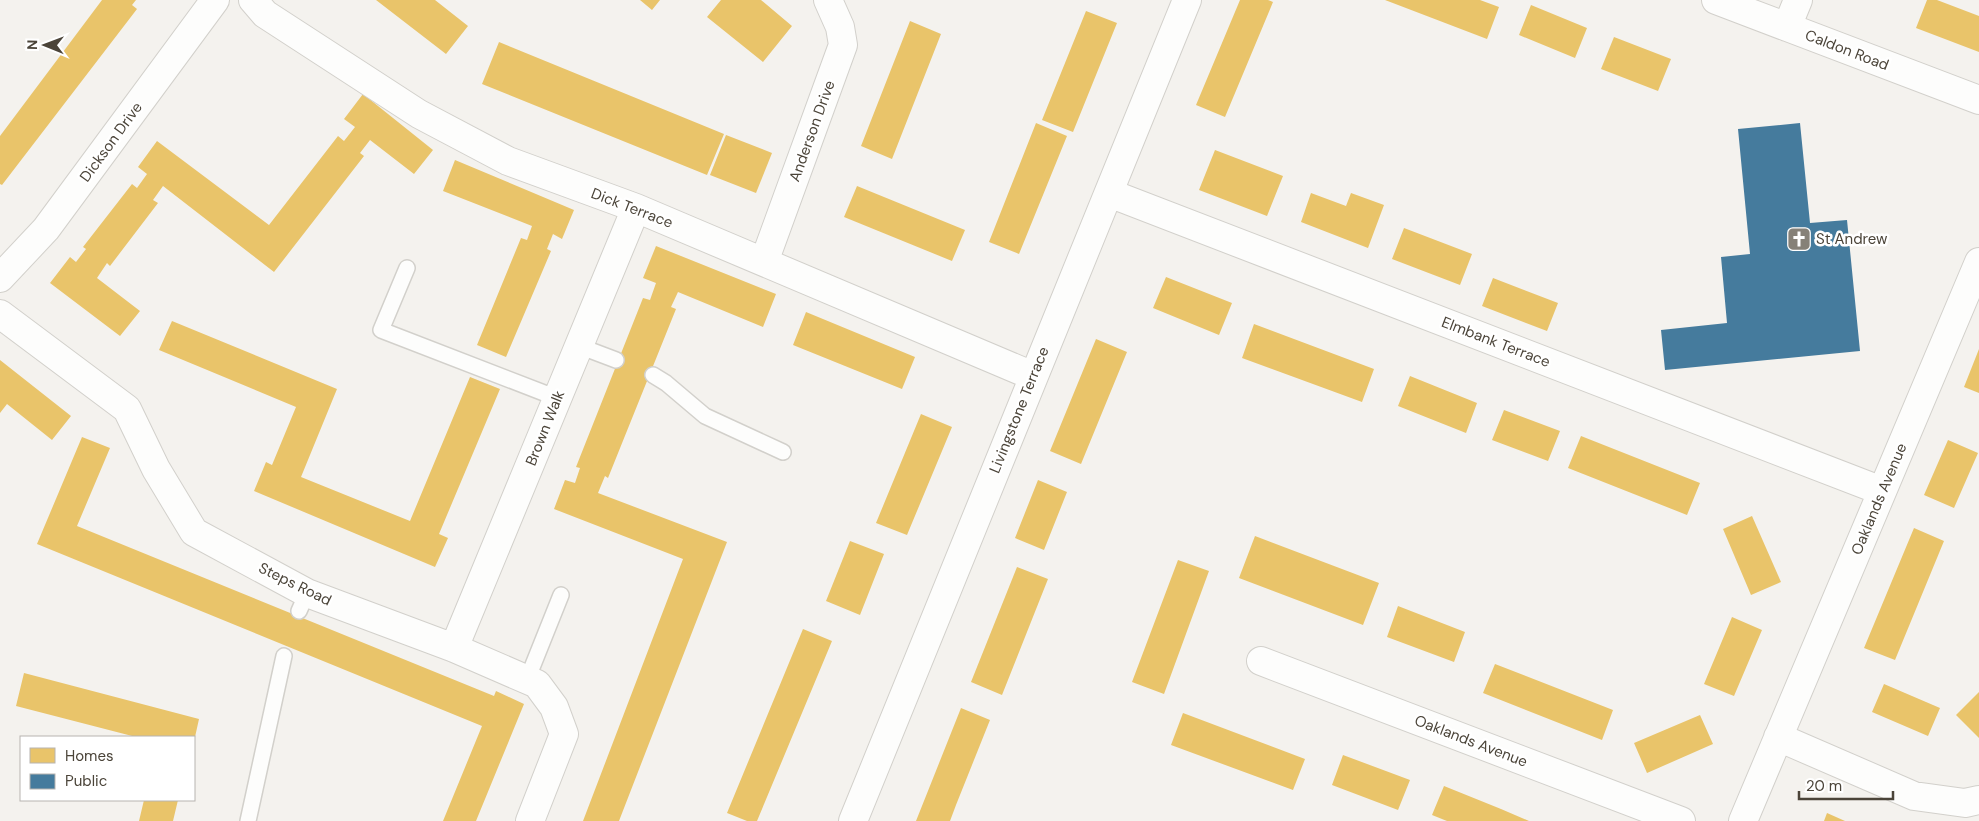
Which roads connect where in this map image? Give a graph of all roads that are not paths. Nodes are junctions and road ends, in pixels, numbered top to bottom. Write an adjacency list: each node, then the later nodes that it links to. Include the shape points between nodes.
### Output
1 (215, 0): 14 (street, Dickson Drive, via 46,229)
2 (253, 0): 10 (street, Dick Terrace, via 264,14 419,114 508,161)
3 (828, 0): 11 (street, Anderson Drive, via 840,27 843,45)
4 (1188, 0): 9 (street, Livingstone Terrace)
5 (1716, 0): 7 (street, Caldon Road)
6 (1798, 0): 7 (street)
7 (1787, 27): 8 (street, Caldon Road)
8 (1979, 100)
9 (1109, 193): 19 (street, Livingstone Terrace); 22 (street, Elmbank Terrace)
10 (636, 208): 11 (street, Dick Terrace); 16 (street, Brown Walk)
11 (764, 262): 19 (street, Dick Terrace)
12 (1979, 262): 22 (street, Oaklands Avenue)
13 (407, 268): 20 (lane, via 381,330)
14 (0, 278)
15 (0, 314): 24 (street, Steps Road, via 127,408 156,469 194,532 303,602)
16 (579, 346): 17 (lane); 20 (street, Brown Walk)
17 (616, 360)
18 (653, 375): 21 (lane, via 705,416)
19 (1033, 376): 32 (street, Livingstone Terrace)
20 (557, 398): 24 (street, Brown Walk)
21 (783, 452)
22 (1882, 491): 28 (street, Oaklands Avenue)
23 (561, 595): 27 (lane)
24 (454, 648): 27 (street, Steps Road)
25 (284, 656): 30 (lane)
26 (1261, 661): 33 (street, Oaklands Avenue)
27 (527, 680): 31 (street, Steps Road, via 537,684 554,707 564,734)
28 (1778, 737): 29 (street, via 1914,796 1965,803); 34 (street, Oaklands Avenue)
29 (1979, 800)
30 (248, 821)
31 (530, 821)
32 (853, 821)
33 (1681, 821)
34 (1743, 821)

